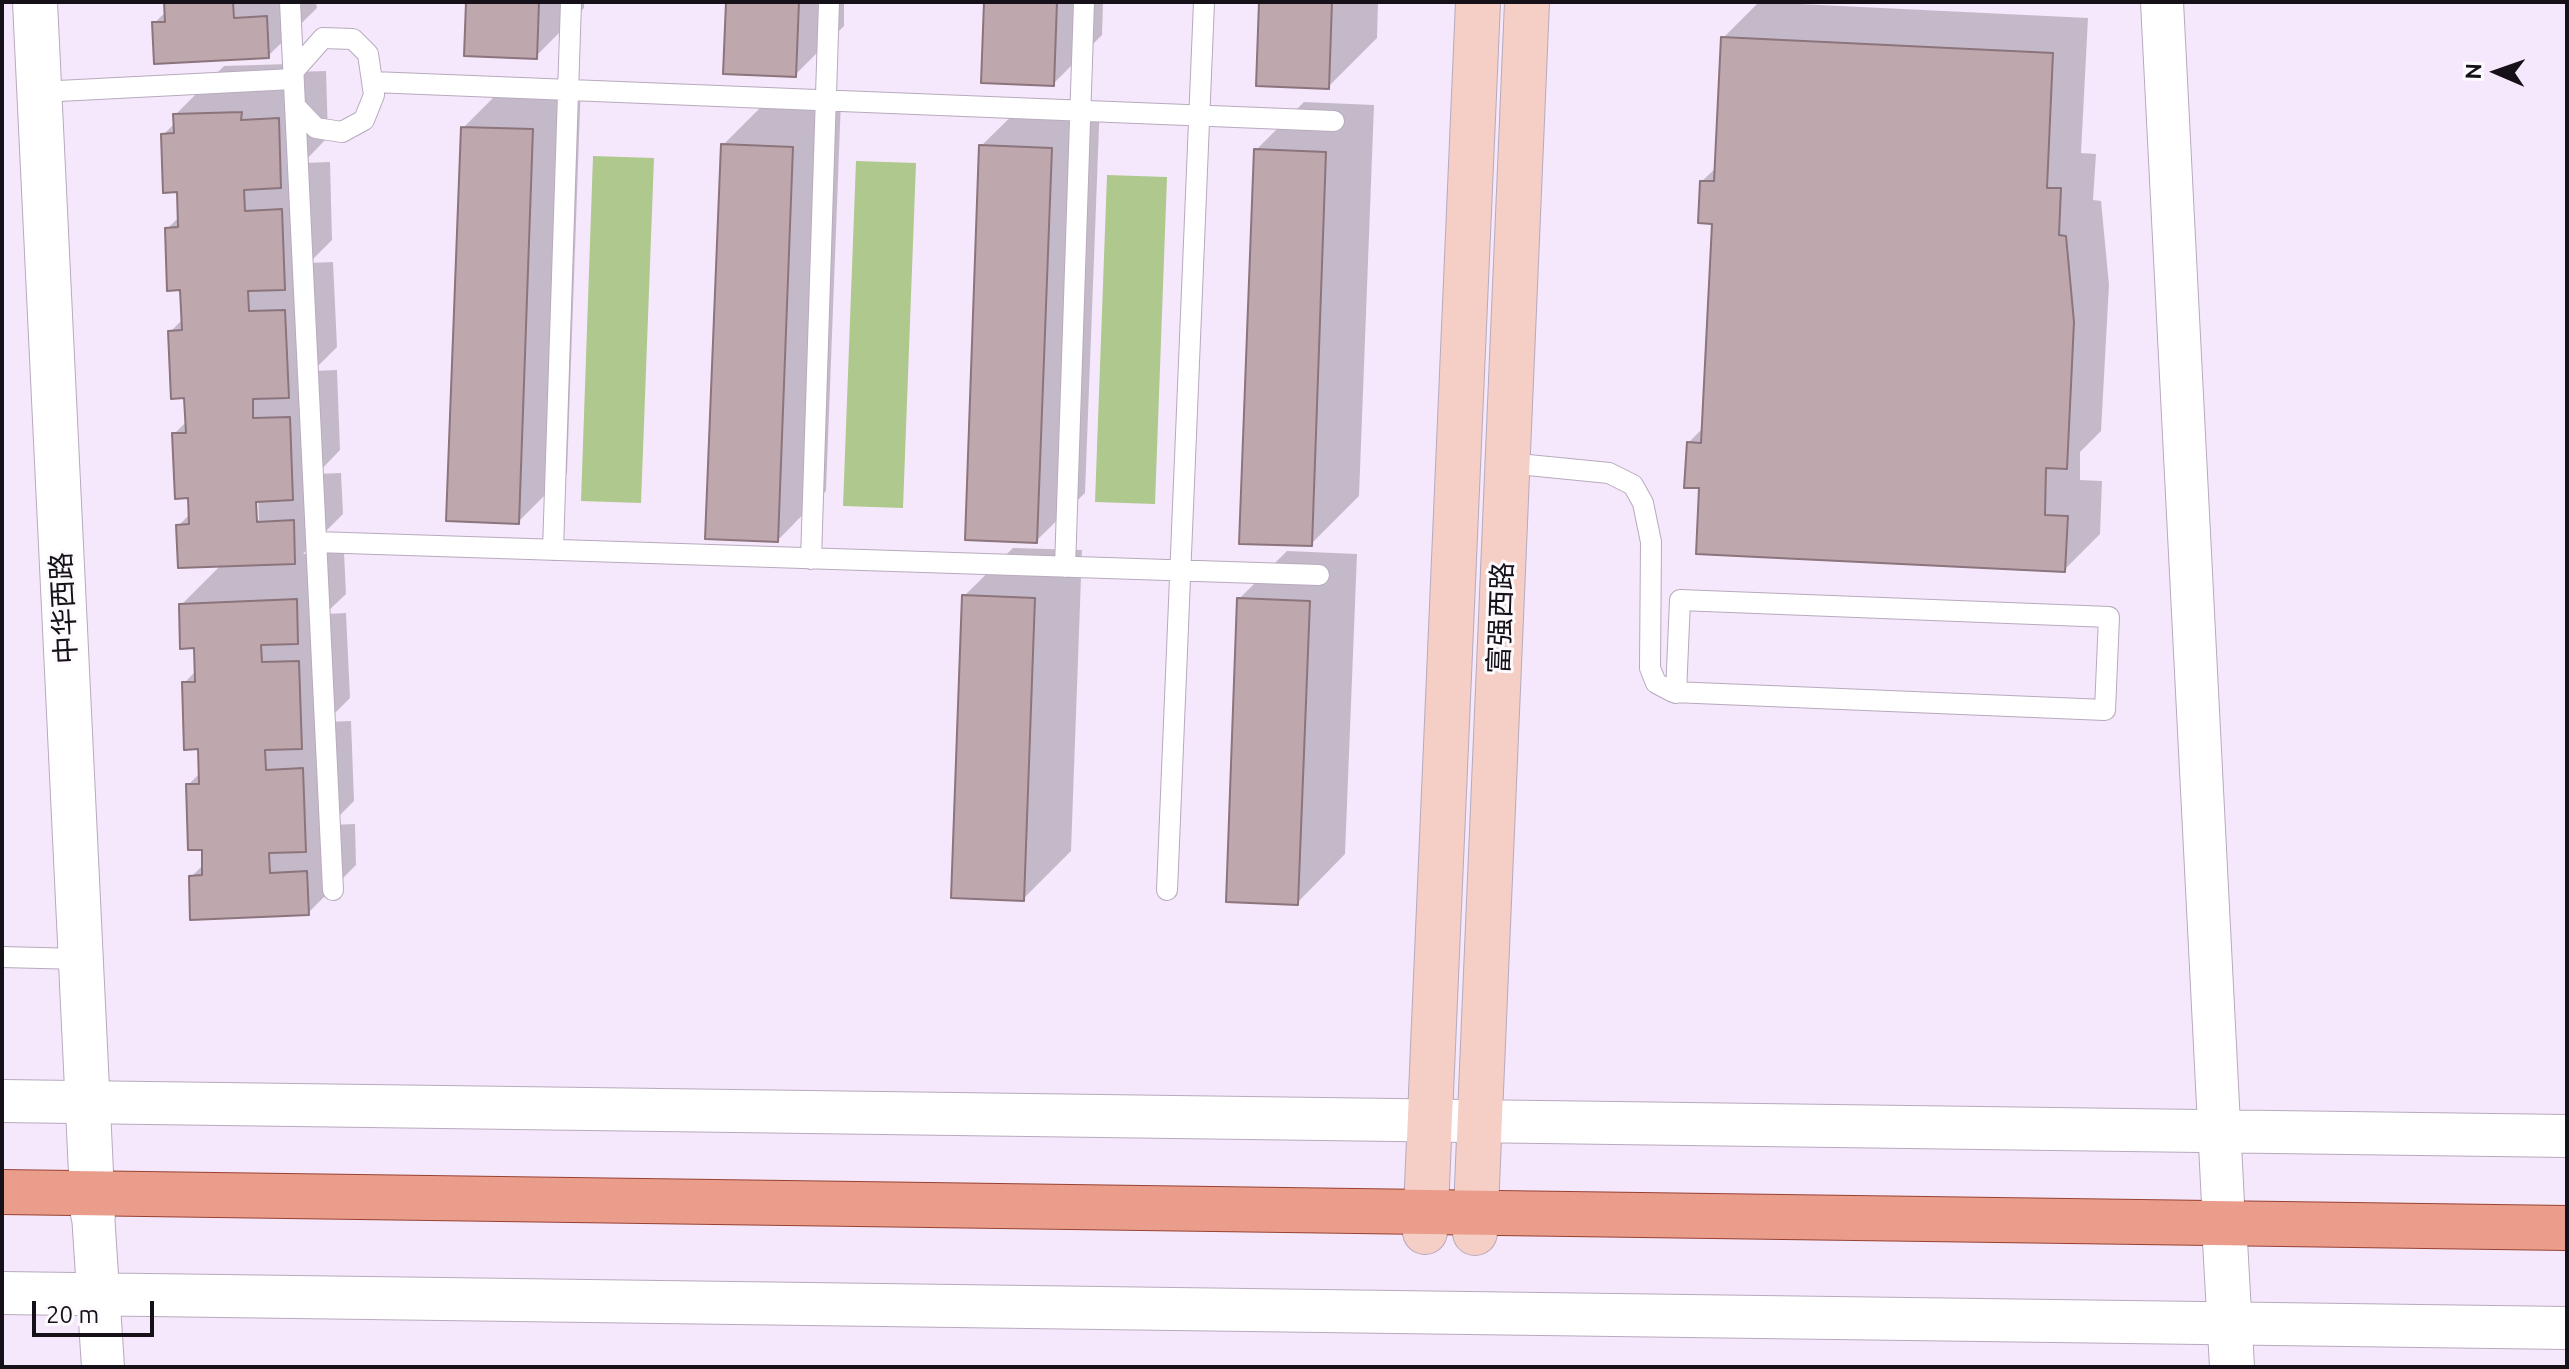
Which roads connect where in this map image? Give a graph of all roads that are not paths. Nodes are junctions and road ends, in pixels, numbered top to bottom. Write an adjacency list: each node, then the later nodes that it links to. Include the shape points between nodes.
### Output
1 (35, 2): 13 (street, 中华西路)
2 (290, 2): 10 (lane)
3 (571, 2): 12 (lane)
4 (829, 2): 14 (lane)
5 (1084, 2): 16 (lane)
6 (1204, 2): 17 (lane)
7 (1478, 2): 33 (main road, 富强西路)
8 (1527, 2): 19 (main road, 富强西路)
9 (2162, 2): 35 (street)
10 (293, 76): 11 (lane, via 311,47 336,36 360,42); 13 (lane); 15 (lane)
11 (373, 82): 12 (lane); 15 (lane, via 371,109 364,120 342,132 316,128)
12 (569, 90): 14 (lane); 21 (lane)
13 (39, 92): 30 (street, 中华西路)
14 (826, 100): 16 (lane); 22 (lane)
15 (295, 106): 20 (lane)
16 (1080, 111): 17 (lane); 23 (lane)
17 (1200, 116): 18 (lane); 24 (lane)
18 (1334, 121)
19 (1508, 463): 26 (lane, via 1609,473 1633,485 1643,503 1651,542 1650,668 1656,683); 34 (main road, 富强西路)
20 (316, 542): 21 (lane); 27 (lane)
21 (553, 550): 22 (lane)
22 (811, 559): 23 (lane)
23 (1065, 567): 24 (lane)
24 (1180, 571): 25 (lane); 28 (lane)
25 (1319, 575)
26 (1676, 693): 26 (lane, via 2105,710 2109,617 1680,600)
27 (333, 890)
28 (1167, 890)
29 (2, 957): 30 (lane)
30 (80, 959): 32 (street, 中华西路)
31 (2, 1101): 32 (street)
32 (87, 1103): 33 (street); 38 (street, 中华西路)
33 (1431, 1122): 34 (street); 40 (main road, 富强西路)
34 (1480, 1122): 35 (street); 41 (main road, 富强西路)
35 (2219, 1132): 36 (street); 43 (street)
36 (2567, 1136)
37 (2, 1192): 38 (main road)
38 (92, 1203): 39 (main road); 40 (main road); 46 (street)
39 (2, 1213)
40 (1426, 1222): 41 (main road)
41 (1476, 1223): 43 (main road)
42 (2567, 1228): 43 (main road)
43 (2225, 1233): 44 (main road); 47 (street)
44 (2567, 1249)
45 (2, 1293): 46 (street)
46 (98, 1295): 47 (street); 49 (street)
47 (2230, 1324): 48 (street); 50 (street)
48 (2567, 1328)
49 (103, 1367)
50 (2232, 1367)

